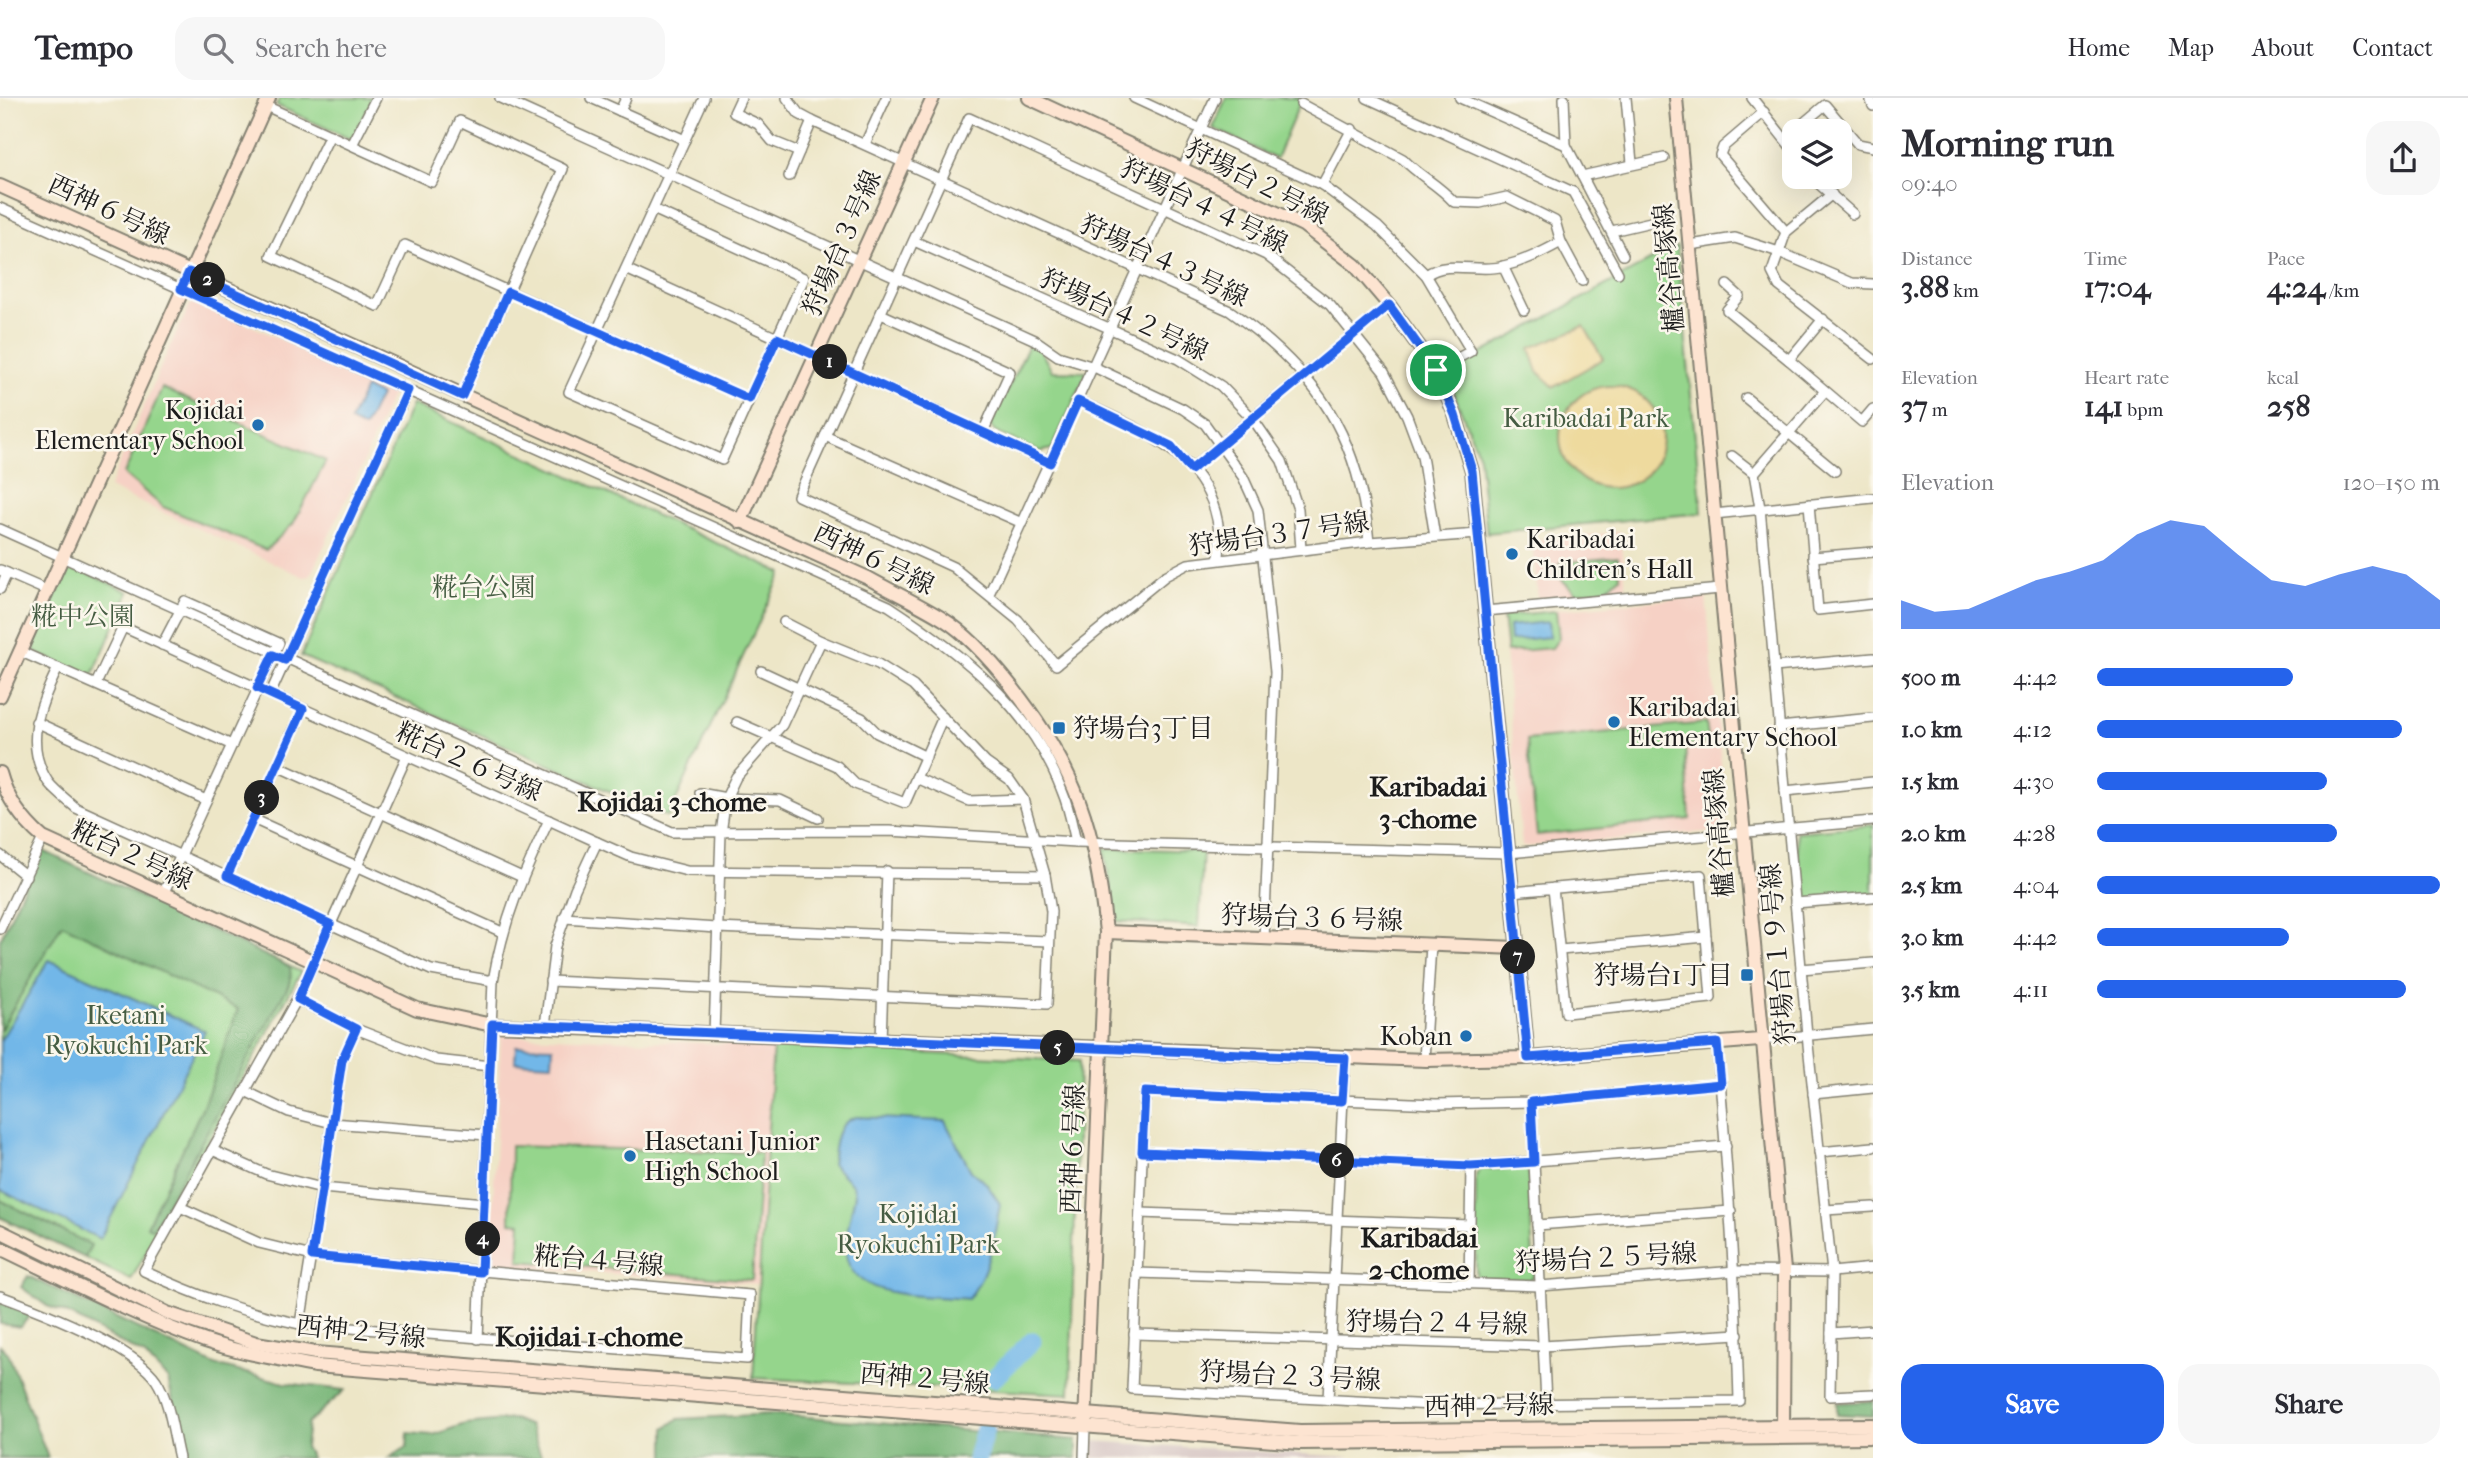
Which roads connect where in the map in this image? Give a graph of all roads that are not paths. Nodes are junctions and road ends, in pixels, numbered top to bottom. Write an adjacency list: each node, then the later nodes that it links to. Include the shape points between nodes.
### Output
1 (376, 98): 35 (street)
2 (500, 98): 43 (street)
3 (591, 98): 23 (street)
4 (626, 98): 23 (street)
5 (704, 98): 33 (street)
6 (741, 98): 38 (street, via 734,113 758,124 772,141)
7 (788, 98): 27 (street, 狩場台４３号線, via 799,114)
8 (886, 98): 34 (street)
9 (933, 98): 40 (street, 狩場台３号線)
10 (1029, 98): 42 (street, 狩場台２号線)
11 (1134, 98): 29 (street)
12 (1215, 98): 29 (street)
13 (1367, 98): 68 (street, via 1573,192)
14 (1460, 98): 36 (street)
15 (1564, 98): 36 (street)
16 (1626, 98): 41 (street)
17 (1676, 98): 60 (street, 櫨谷高塚線)
18 (1752, 98): 24 (street)
19 (1870, 98): 22 (street)
20 (267, 102): 31 (street); 67 (street)
21 (1301, 104): 30 (street)
22 (1873, 106)
23 (620, 111): 33 (street)
24 (1763, 112): 28 (street); 57 (street, via 1723,147 1720,155)
25 (1809, 119): 26 (street, via 1825,105)
26 (1837, 119)
27 (812, 121): 34 (street, 狩場台４３号線); 38 (street)
28 (1782, 127)
29 (1202, 129): 42 (street); 47 (street)
30 (1352, 129): 47 (street); 59 (street, via 1438,184 1454,202 1507,197 1555,221)
31 (330, 135): 35 (street); 75 (street, via 271,256 377,306 405,245)
32 (1852, 137): 37 (street, via 1858,144)
33 (685, 140): 43 (street)
34 (864, 144): 40 (street, 狩場台４３号線)
35 (352, 145): 75 (street, via 432,182 460,121 563,169)
36 (1566, 145): 45 (street)
37 (1873, 147)
38 (799, 152): 44 (street)
39 (1664, 158): 41 (street)
40 (904, 163): 46 (street, 狩場台４３号線); 63 (street, 狩場台３号線)
41 (1632, 163): 45 (street)
42 (1184, 168): 52 (street); 76 (street, 狩場台２号線, via 1303,225 1354,265)
43 (670, 173): 53 (street); 63 (street)
44 (789, 176)
45 (1582, 176): 56 (street)
46 (942, 180): 52 (street, 狩場台４４号線, via 969,118); 58 (street); 66 (street, 狩場台４３号線)
47 (1322, 185): 69 (street, via 1377,226)
48 (0, 186): 67 (street, 西神６号線)
49 (1826, 189): 50 (street)
50 (1832, 194): 54 (street); 57 (street)
51 (0, 208): 74 (street)
52 (1165, 208): 66 (street); 82 (street, 狩場台４４号線, via 1266,255 1330,305)
53 (653, 209): 65 (street); 83 (street, via 804,278)
54 (1853, 214)
55 (1668, 218): 56 (street)
56 (1612, 231): 62 (street)
57 (1786, 232): 61 (street)
58 (914, 241): 70 (street); 80 (street, 狩場台４２号線)
59 (1561, 242): 64 (street, via 1526,261); 71 (street)
60 (1690, 245): 61 (street, via 1735,238); 111 (street, 櫨谷高塚線)
61 (1779, 252): 72 (street, via 1844,281); 79 (street, via 1772,272 1779,286)
62 (1623, 256)
63 (859, 262): 70 (street); 84 (street, 狩場台３号線)
64 (1503, 266): 69 (street, via 1438,267); 77 (street)
65 (626, 269): 81 (street); 83 (street)
66 (1138, 270): 80 (street); 90 (street, 狩場台４３号線, via 1230,311 1261,333)
67 (189, 272): 74 (street); 93 (street, 西神６号線)
68 (1618, 273)
69 (1426, 275): 88 (street, via 1471,351)
70 (898, 277): 78 (street); 87 (street, via 1035,340 1058,356)
71 (1582, 281)
72 (1873, 284)
73 (1727, 285): 86 (street, via 1739,296 1727,310)
74 (181, 289): 91 (street); 121 (street)
75 (508, 292): 81 (street); 93 (street)
76 (1389, 305): 82 (street); 88 (street, 狩場台２号線)
77 (1524, 310)
78 (881, 314): 89 (street); 99 (street, via 1010,372)
79 (1823, 319): 85 (street); 86 (street)
80 (1111, 330): 87 (street); 98 (street, 狩場台４２号線, via 1178,359 1221,386)
81 (597, 331): 95 (street); 95 (street, via 569,393 722,460)
82 (1356, 333): 90 (street); 116 (street, 狩場台４４号線, via 1407,416 1422,456)
83 (777, 338): 84 (street); 95 (street)
84 (816, 356): 89 (street); 112 (street, 狩場台３号線)
85 (1873, 359)
86 (1789, 360): 92 (street)
87 (1094, 367): 96 (street); 102 (street, via 1183,409 1205,424)
88 (1436, 370): 115 (street, 狩場台２号線, via 1472,471)
89 (854, 373): 99 (street); 101 (street)
90 (1304, 376): 98 (street); 117 (street, 狩場台４３号線, via 1336,419 1357,467)
91 (408, 390): 138 (street); 178 (street, via 889,606 930,633 1014,707 1035,737 1062,790)
92 (1825, 391): 97 (street, via 1862,422); 100 (street)
93 (462, 396): 112 (street, 西神６号線)
94 (1746, 398): 100 (street)
95 (749, 399)
96 (1078, 401): 104 (street); 105 (street, via 1171,446)
97 (1873, 409)
98 (1253, 419): 102 (street); 118 (street, 狩場台４２号線, via 1282,461 1298,509)
99 (983, 432): 104 (street)
100 (1788, 433): 106 (street); 107 (street)
101 (825, 436): 113 (street); 128 (street, 狩場台３７号線, via 798,496 943,562)
102 (1222, 444): 105 (street); 120 (street, via 1244,477 1258,510)
103 (1732, 456): 107 (street)
104 (1050, 463): 113 (street)
105 (1191, 470): 123 (street, via 1213,502 1222,528)
106 (1835, 471)
107 (1754, 473): 110 (street, 狩場台１９号線)
108 (1873, 498): 109 (street)
109 (1809, 504): 110 (street); 122 (street)
110 (1760, 508): 111 (street); 140 (street, 狩場台１９号線)
111 (1714, 513): 126 (street, 櫨谷高塚線)
112 (740, 522): 176 (street, 西神６号線, via 868,578 945,620 997,668 1044,728 1077,790)
113 (1022, 523): 128 (street)
114 (0, 529): 121 (street)
115 (1478, 534): 116 (street, 狩場台３７号線); 130 (street, 狩場台２号線)
116 (1435, 537): 117 (street, 狩場台３７号線)
117 (1369, 542): 118 (street, 狩場台３７号線)
118 (1301, 549): 120 (street, 狩場台３７号線)
119 (1873, 552): 122 (street)
120 (1264, 553): 123 (street, 狩場台３７号線); 179 (street, via 1275,672)
121 (60, 557): 127 (street); 131 (street)
122 (1813, 557): 129 (street, via 1818,610)
123 (1219, 558): 128 (street, 狩場台３７号線, via 1188,564 1165,576 1056,666 1018,620)
124 (4, 571): 125 (street); 127 (street)
125 (0, 589)
126 (1720, 589): 130 (street); 173 (street, 櫨谷高塚線)
127 (46, 590): 135 (street)
128 (989, 594)
129 (1873, 604)
130 (1485, 611): 180 (street, 狩場台２号線)
131 (179, 612): 134 (street); 136 (street, via 185,601 279,643)
132 (783, 622): 133 (street)
133 (821, 641): 145 (street); 148 (street, via 878,664 913,686)
134 (162, 645): 142 (street, 糀台２６号線, via 123,627); 143 (street, 糀台２６号線)
135 (19, 651): 139 (street); 146 (street)
136 (273, 655): 138 (street); 143 (street)
137 (1873, 658): 140 (street)
138 (285, 660): 144 (street); 172 (street, via 672,832)
139 (58, 667): 142 (street); 150 (street)
140 (1774, 667): 152 (street, 狩場台１９号線)
141 (761, 671): 145 (street)
142 (96, 684): 154 (street)
143 (257, 688): 147 (street, 糀台２６号線); 154 (street)
144 (273, 688)
145 (799, 689): 153 (street); 155 (street, via 862,718 877,733)
146 (0, 695)
147 (303, 709): 156 (street, 糀台２６号線); 157 (street)
148 (943, 717): 155 (street); 164 (street, via 1009,779)
149 (1873, 718): 152 (street)
150 (36, 722): 165 (street); 182 (street, via 36,756 49,783 67,800)
151 (737, 722): 153 (street)
152 (1779, 727): 161 (street, 狩場台１９号線)
153 (771, 737): 159 (street, via 837,766 855,784 905,803); 163 (street, via 736,777)
154 (232, 745): 165 (street)
155 (926, 757): 159 (street)
156 (406, 758): 166 (street); 169 (street, 糀台２６号線)
157 (277, 766): 166 (street); 168 (street)
158 (0, 772): 174 (street, 糀台２号線, via 4,788 25,822)
159 (916, 778): 164 (street, via 969,801)
160 (1873, 782): 161 (street)
161 (1785, 791): 171 (street, 狩場台１９号線)
162 (701, 793): 163 (street)
163 (726, 798): 167 (street, via 780,800); 172 (street)
164 (1023, 799): 175 (street)
165 (206, 800): 182 (street)
166 (380, 813): 183 (street); 189 (street)
167 (818, 818)
168 (253, 819): 183 (street); 188 (street)
169 (548, 820): 177 (street, 糀台２６号線); 189 (street)
170 (1873, 821): 171 (street)
171 (1788, 829): 173 (street); 194 (street, 狩場台１９号線)
172 (721, 833): 175 (street, via 889,831); 184 (street)
173 (1742, 834): 180 (street); 224 (street, 櫨谷高塚線)
174 (43, 838): 187 (street); 192 (street, 糀台２号線)
175 (1036, 840): 178 (street); 186 (street)
176 (1093, 841): 178 (street); 179 (street); 201 (street, 西神６号線)
177 (597, 842): 184 (street, 糀台２６号線, via 654,863); 196 (street)
178 (1076, 842)
179 (1269, 847): 180 (street); 204 (street)
180 (1508, 853): 191 (street, 狩場台２号線)
181 (0, 855): 187 (street)
182 (181, 855): 188 (street); 192 (street)
183 (357, 866): 197 (street); 200 (street)
184 (720, 871): 185 (street, 糀台２６号線); 198 (street)
185 (887, 871): 186 (street, 糀台２６号線); 202 (street)
186 (1045, 875): 205 (street, via 1051,911)
187 (26, 876): 195 (street)
188 (227, 876): 197 (street)
189 (522, 877): 200 (street)
190 (1553, 888): 191 (street); 203 (street, via 1701,875); 208 (street)
191 (1512, 891): 207 (street, 狩場台２号線)
192 (163, 894): 209 (street, 糀台２号線)
193 (1873, 897): 194 (street)
194 (1795, 903): 211 (street, 狩場台１９号線)
195 (3, 918): 199 (street)
196 (564, 918): 198 (street); 213 (street)
197 (330, 924): 209 (street); 212 (street, via 431,970)
198 (718, 928): 202 (street); 214 (street)
199 (0, 929)
200 (502, 932): 212 (street)
201 (1106, 932): 204 (street, 狩場台３６号線); 226 (street, 西神６号線)
202 (885, 934): 205 (street); 215 (street)
203 (1706, 937): 208 (street); 208 (street, via 1711,998 1566,1013)
204 (1264, 939): 206 (street, 狩場台３６号線)
205 (1049, 941): 215 (street, via 1047,1004)
206 (1431, 945): 207 (street, 狩場台３６号線); 229 (street)
207 (1517, 948): 228 (street, 狩場台２号線)
208 (1560, 950)
209 (314, 963): 216 (street); 217 (street, 糀台２号線, via 417,1009)
210 (1873, 963): 211 (street)
211 (1801, 969): 222 (street, 狩場台１９号線)
212 (493, 981): 217 (street)
213 (550, 981): 214 (street); 218 (street)
214 (715, 990): 215 (street); 221 (street)
215 (883, 996): 223 (street)
216 (298, 999): 219 (street); 233 (street)
217 (492, 1024): 218 (street, 糀台２号線); 230 (street)
218 (545, 1027): 221 (street, 糀台２号線)
219 (356, 1029): 230 (street, via 436,1060); 237 (street, via 342,1060)
220 (1873, 1029): 222 (street)
221 (714, 1033): 223 (street, 糀台２号線)
222 (1807, 1035): 224 (street); 234 (street, 狩場台１９号線)
223 (881, 1040): 226 (street, 糀台２号線)
224 (1760, 1040): 225 (street, 糀台２号線); 261 (street, 櫨谷高塚線)
225 (1717, 1043): 228 (street, 糀台２号線); 231 (street)
226 (1100, 1049): 227 (street, 糀台２号線); 281 (street, 西神６号線)
227 (1345, 1058): 229 (street, 糀台２号線); 235 (street)
228 (1528, 1058): 229 (street, 糀台２号線)
229 (1424, 1060)
230 (490, 1066): 238 (street)
231 (1721, 1084): 236 (street); 239 (street)
232 (1873, 1088): 234 (street)
233 (246, 1091): 237 (street, via 289,1112); 241 (street)
234 (1813, 1094): 243 (street, 狩場台１９号線)
235 (1342, 1101): 236 (street); 242 (street, via 1145,1092); 244 (street)
236 (1531, 1102): 245 (street)
237 (332, 1123): 238 (street); 247 (street)
238 (487, 1135): 248 (street)
239 (1726, 1146): 245 (street); 252 (street)
240 (1873, 1147): 243 (street)
241 (212, 1150): 247 (street, via 266,1174); 249 (street)
242 (1142, 1152): 244 (street); 253 (street)
243 (1819, 1152): 251 (street, 狩場台１９号線)
244 (1339, 1161): 246 (street); 254 (street)
245 (1534, 1162): 246 (street); 256 (street)
246 (1471, 1166): 255 (street)
247 (322, 1188): 248 (street); 259 (street)
248 (484, 1203): 263 (street)
249 (180, 1207): 259 (street, 糀台４号線, via 259,1243); 270 (street, via 144,1271 243,1313)
250 (1873, 1207): 251 (street)
251 (1825, 1210): 264 (street, 狩場台１９号線)
252 (1731, 1211): 256 (street); 262 (street)
253 (1140, 1213): 254 (street); 265 (street)
254 (1337, 1222): 255 (street); 266 (street)
255 (1470, 1225): 267 (street)
256 (1537, 1225): 268 (street)
257 (0, 1231): 281 (street, 西神２号線, via 188,1321 256,1343 316,1353)
258 (0, 1248): 281 (street, 西神２号線, via 206,1341 315,1366)
259 (312, 1256): 263 (street, 糀台４号線); 270 (street)
260 (1873, 1268): 264 (street, 狩場台２５号線)
261 (1784, 1270): 262 (street, 狩場台２５号線); 264 (street, 狩場台２５号線); 283 (street, 櫨谷高塚線)
262 (1736, 1271): 268 (street, 狩場台２５号線); 274 (street)
263 (481, 1272): 275 (street); 275 (street, 糀台４号線, via 750,1295 747,1359)
264 (1832, 1272): 272 (street, 狩場台１９号線)
265 (1137, 1273): 266 (street, 狩場台２５号線); 273 (street)
266 (1334, 1281): 267 (street, 狩場台２５号線); 276 (street)
267 (1469, 1284): 268 (street, 狩場台２５号線)
268 (1540, 1286): 277 (street)
269 (0, 1296): 285 (street, via 60,1318 138,1362 156,1381)
270 (300, 1324): 275 (street)
271 (1873, 1330): 272 (street)
272 (1831, 1333): 278 (street, 狩場台１９号線, via 1830,1396)
273 (1134, 1334): 276 (street, 狩場台２４号線); 279 (street, 狩場台２３号線, via 1132,1389)
274 (1738, 1334): 277 (street, 狩場台２４号線); 280 (street, 狩場台２３号線, via 1740,1401)
275 (478, 1339)
276 (1331, 1341): 277 (street, 狩場台２４号線); 279 (street)
277 (1543, 1346): 280 (street)
278 (1873, 1394)
279 (1328, 1400): 280 (street, 狩場台２３号線, via 1432,1405)
280 (1546, 1402)
281 (1085, 1421): 283 (street, 西神２号線, via 1300,1443); 286 (street)
282 (1873, 1425): 283 (street, 西神２号線)
283 (1783, 1432): 284 (street, 西神２号線)
284 (1873, 1437)
285 (179, 1458)
286 (1084, 1458)

